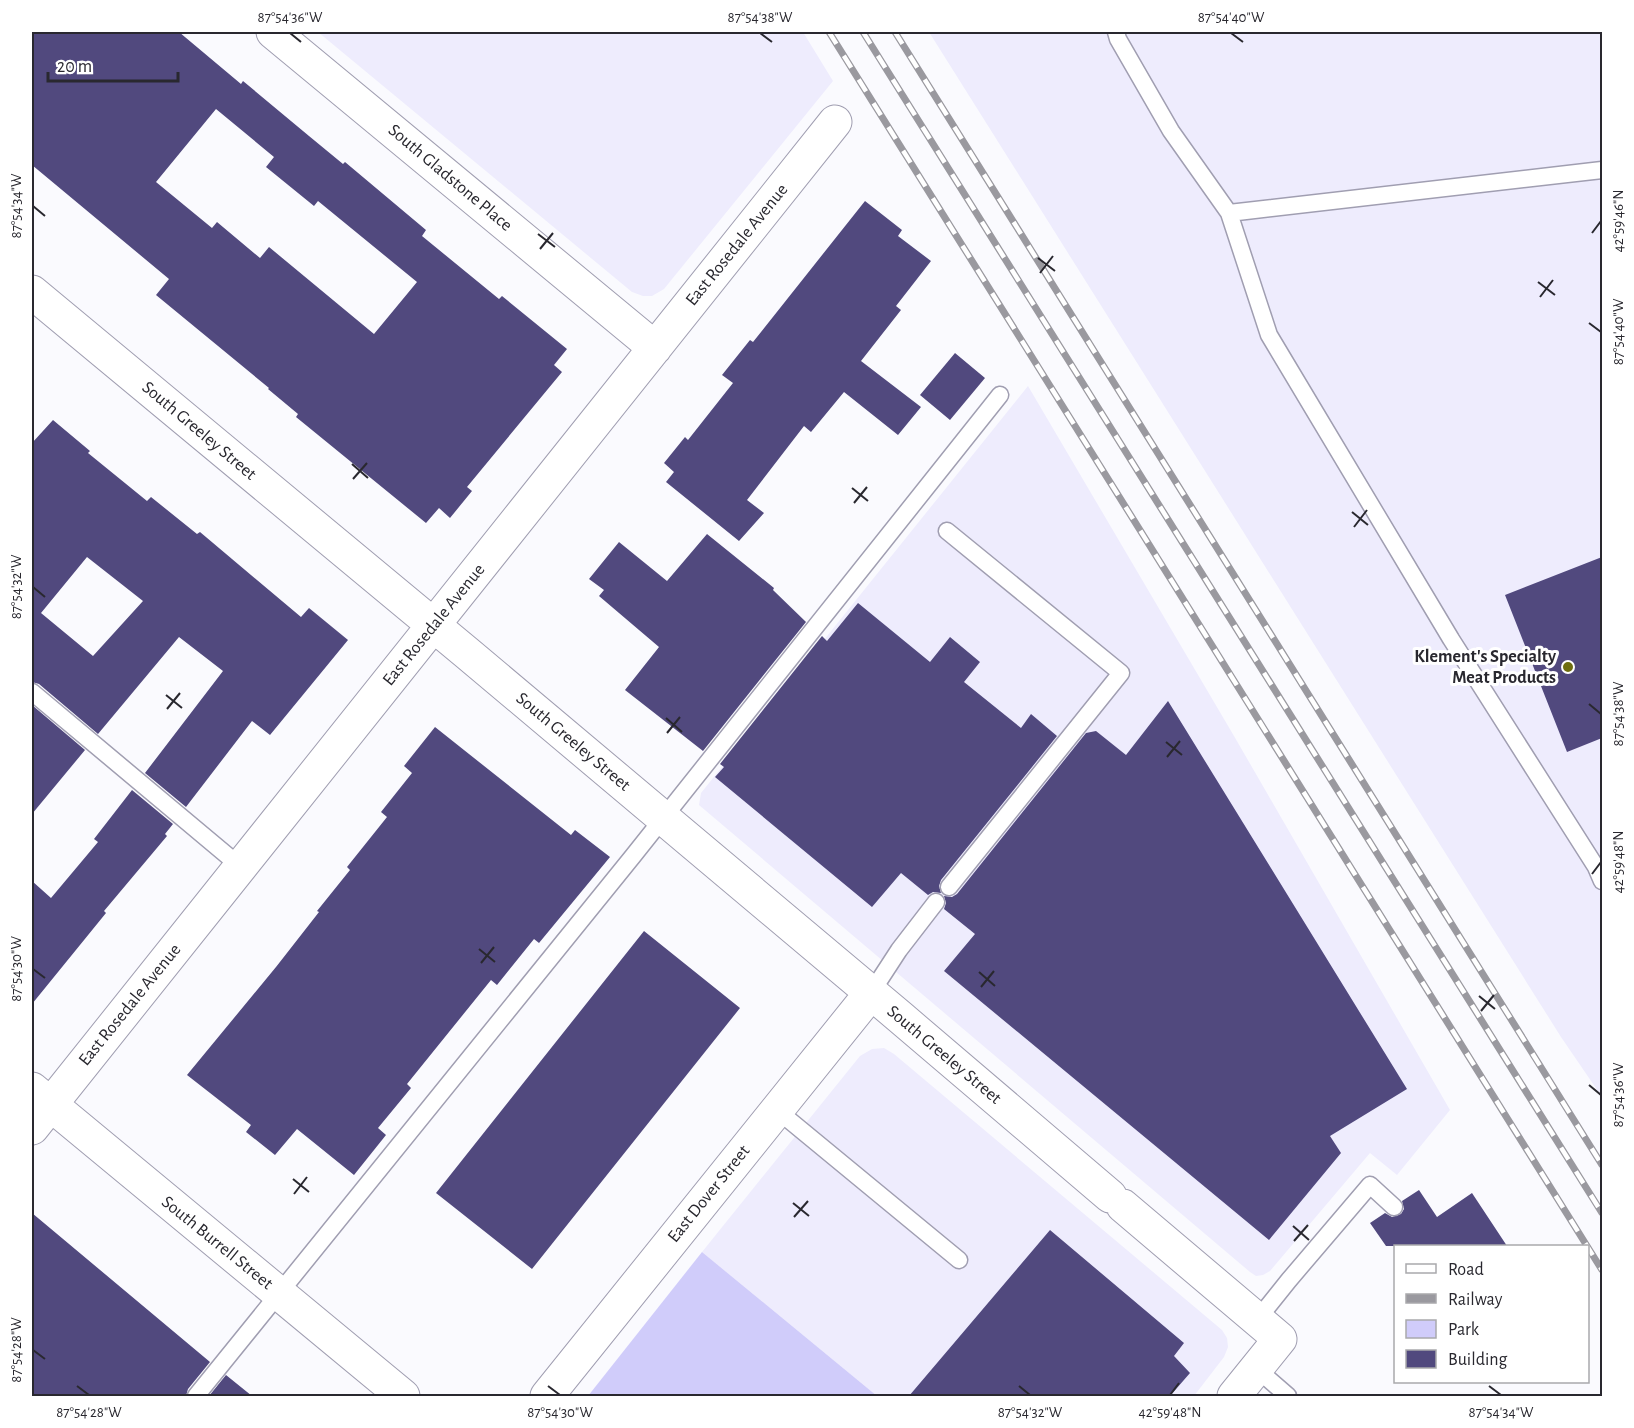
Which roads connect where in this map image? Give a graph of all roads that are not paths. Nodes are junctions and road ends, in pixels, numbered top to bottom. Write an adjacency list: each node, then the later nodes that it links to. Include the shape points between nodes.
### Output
1 (273, 32): 7 (street, South Gladstone Place)
2 (1116, 32): 5 (lane, via 1171,131)
3 (835, 122): 7 (street, East Rosedale Avenue)
4 (1602, 170): 5 (lane)
5 (1229, 213): 14 (lane, via 1269,335 1450,639)
6 (32, 292): 10 (street, South Greeley Street)
7 (655, 348): 10 (street, East Rosedale Avenue)
8 (1000, 394): 12 (lane)
9 (947, 531): 15 (lane, via 1121,673)
10 (433, 625): 12 (street, South Greeley Street); 13 (street, East Rosedale Avenue)
11 (32, 692): 13 (lane)
12 (663, 818): 17 (street, South Greeley Street); 22 (lane)
13 (241, 867): 18 (street, East Rosedale Avenue)
14 (1602, 881)
15 (949, 886)
16 (936, 902): 17 (lane)
17 (871, 993): 19 (street, East Dover Street); 23 (street, South Greeley Street)
18 (38, 1107): 22 (street, South Burrell Street)
19 (777, 1110): 21 (lane); 27 (street, East Dover Street)
20 (1394, 1207): 23 (lane, via 1370,1185 1289,1280)
21 (959, 1260)
22 (280, 1294): 25 (lane); 26 (street, South Burrell Street)
23 (1268, 1330): 24 (street)
24 (1257, 1369): 28 (street); 29 (lane)
25 (196, 1396)
26 (403, 1396)
27 (547, 1396)
28 (1234, 1396)
29 (1288, 1396)

